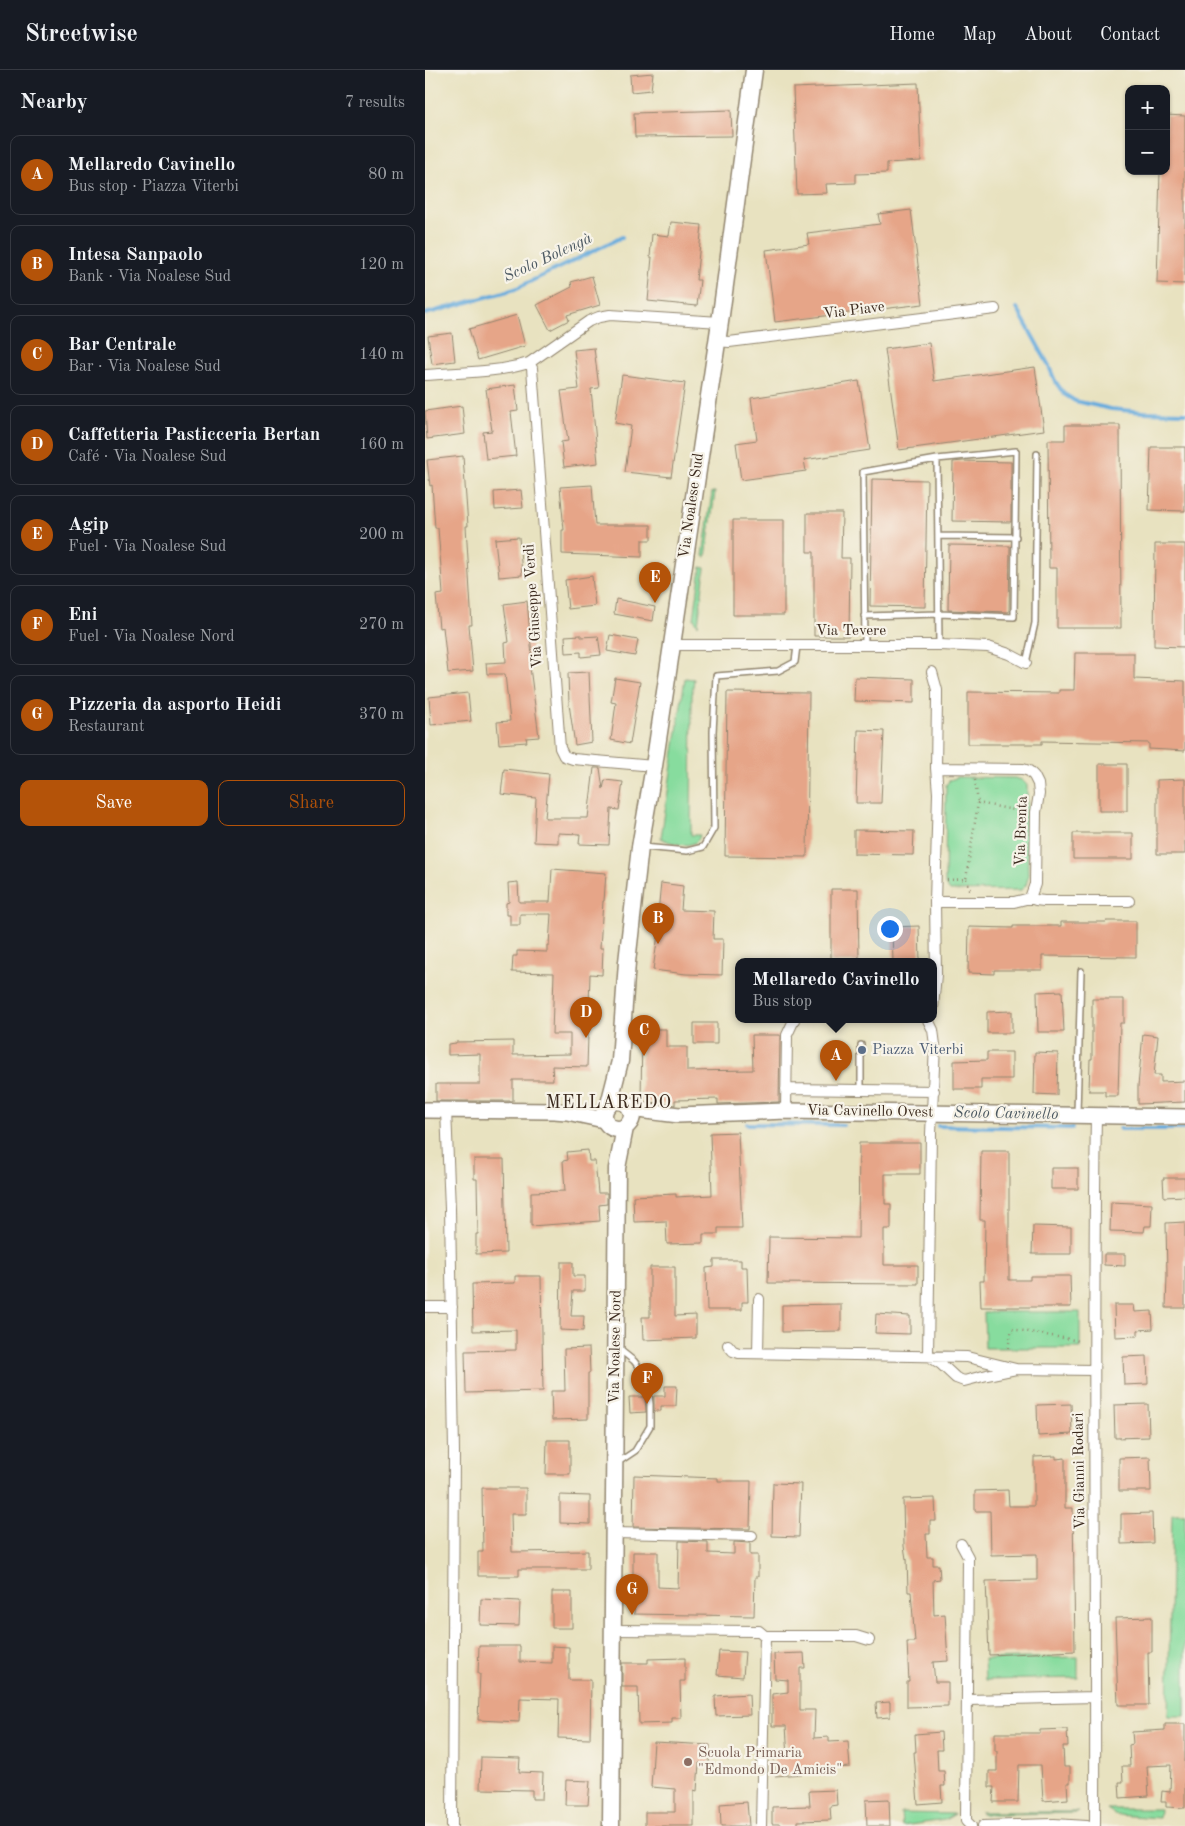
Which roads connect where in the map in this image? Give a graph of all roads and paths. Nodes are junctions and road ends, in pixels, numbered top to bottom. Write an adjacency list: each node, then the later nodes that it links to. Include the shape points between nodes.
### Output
1 (754, 70): 3 (main road, Via Noalese Sud)
2 (995, 309): 4 (street, Via Piave)
3 (720, 322): 4 (main road, Via Noalese Sud); 5 (street, via 599,316)
4 (716, 341): 13 (main road, Via Noalese Sud)
5 (529, 363): 6 (street, via 491,370); 19 (street, Via Giuseppe Verdi, via 532,368 560,748 564,756 573,759)
6 (425, 375)
7 (1037, 454): 17 (lane, via 1035,623)
8 (937, 459): 9 (lane); 10 (lane, via 1017,451); 12 (lane, via 863,472)
9 (939, 536): 10 (lane); 11 (lane)
10 (1016, 536): 11 (lane, via 1014,617)
11 (939, 614): 12 (lane); 14 (lane)
12 (864, 616): 16 (lane)
13 (672, 645): 15 (street, Via Tevere); 19 (main road, Via Noalese Sud)
14 (939, 645): 16 (street, Via Tevere); 17 (street, Via Tevere, via 988,647)
15 (797, 646): 16 (street, Via Tevere); 24 (lane, via 795,662 778,670 716,676 714,828 703,846 687,851)
16 (865, 646)
17 (1026, 664)
18 (932, 672): 20 (street, via 937,690)
19 (654, 766): 24 (main road, Via Noalese Sud)
20 (936, 768): 28 (street, Via Brenta, via 1023,769 1034,776 1039,794 1035,884); 30 (street)
21 (974, 776): 22 (path)
22 (978, 803): 23 (path); 25 (path)
23 (1029, 812)
24 (640, 847): 43 (main road, Via Noalese Sud, via 627,962)
25 (966, 879): 26 (path); 27 (path)
26 (943, 880)
27 (976, 892)
28 (1029, 898): 29 (street); 30 (street, via 1014,902)
29 (1129, 901)
30 (935, 902): 31 (street)
31 (936, 958)
32 (1081, 971): 44 (lane)
33 (792, 1023): 36 (street, via 787,1035)
34 (929, 1023): 38 (street, via 935,1046)
35 (861, 1045): 37 (lane)
36 (786, 1089): 37 (street); 41 (street)
37 (861, 1089): 38 (street)
38 (934, 1091): 42 (street)
39 (425, 1110): 40 (street)
40 (446, 1110): 43 (street); 49 (street)
41 (786, 1111): 42 (street, Via Cavinello Ovest); 43 (street, Via Cavinello Ovest)
42 (932, 1114): 44 (street, Via Cavinello Ovest); 55 (street)
43 (618, 1115): 52 (main road, Via Noalese Nord)
44 (1077, 1116): 45 (street, Via Cavinello Ovest)
45 (1096, 1116): 46 (street, Via Cavinello Ovest); 57 (street, Via Gianni Rodari)
46 (1185, 1117)
47 (759, 1299): 54 (street)
48 (425, 1307): 49 (street)
49 (452, 1307): 67 (street)
50 (1080, 1341): 53 (path, via 1012,1328)
51 (728, 1344): 54 (street, via 739,1353)
52 (616, 1346): 58 (main road, Via Noalese Nord); 58 (lane, via 647,1378 650,1426 635,1451)
53 (1008, 1348)
54 (758, 1353): 55 (street)
55 (929, 1356): 56 (street, via 975,1358); 56 (street, via 964,1381)
56 (1016, 1369): 57 (street)
57 (1094, 1370): 65 (street, Via Gianni Rodari)
58 (614, 1464): 59 (main road, Via Noalese Nord)
59 (614, 1533): 60 (street); 62 (main road, Via Noalese Nord)
60 (752, 1536)
61 (961, 1544): 66 (street, via 968,1557)
62 (612, 1630): 63 (street, via 759,1631); 68 (main road, Via Noalese Nord)
63 (765, 1636): 64 (street, via 856,1636); 69 (street)
64 (869, 1640)
65 (1096, 1696): 66 (street); 73 (street, Via Gianni Rodari)
66 (967, 1700): 70 (street, via 966,1821)
67 (452, 1826)
68 (611, 1826)
69 (761, 1826)
70 (971, 1826)
71 (983, 1826): 72 (street)
72 (1087, 1826)
73 (1095, 1826)

